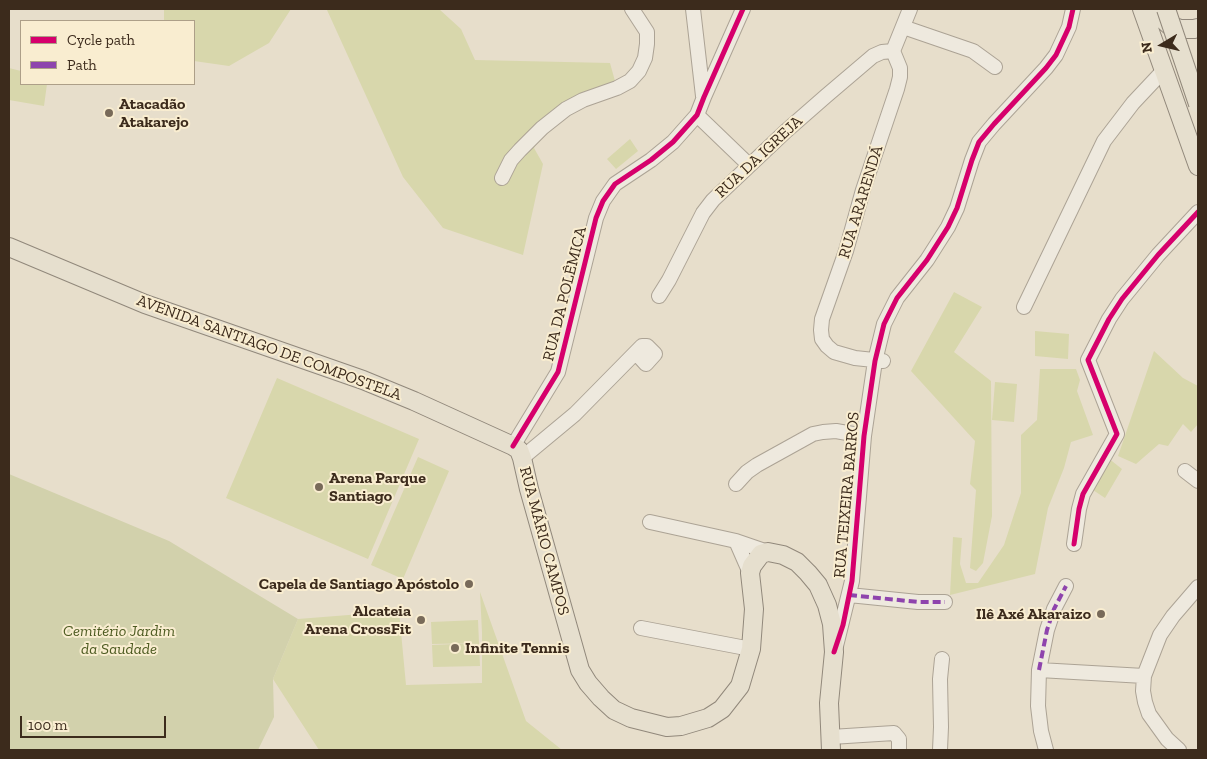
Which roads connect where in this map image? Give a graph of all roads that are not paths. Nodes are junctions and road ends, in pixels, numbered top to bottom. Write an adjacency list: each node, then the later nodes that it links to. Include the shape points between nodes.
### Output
1 (632, 9): 19 (street, via 647,32 645,58 639,71 618,88 566,109 520,150)
2 (693, 9): 14 (street)
3 (742, 9): 14 (street, RUA DA POLÊMICA)
4 (910, 9): 9 (street)
5 (1073, 9): 25 (street, RUA TEIXEIRA BARROS, via 1056,55 979,142 957,208 939,242 890,310 884,324)
6 (1142, 9): 13 (main road)
7 (1156, 9): 10 (main road, via 1157,14 1170,25 1180,29)
8 (1166, 9): 15 (main road, bridge)
9 (903, 27): 11 (street); 12 (street, via 973,51)
10 (1198, 28)
11 (893, 51): 17 (street, RUA DA IGREJA, via 874,56); 25 (street, RUA ARARENDÁ, via 900,68 899,83 862,190 821,330 822,339 834,352)
12 (994, 66)
13 (1164, 70): 18 (main road); 23 (street, via 1104,141)
14 (704, 97): 16 (street, RUA DA POLÊMICA)
15 (1198, 104)
16 (697, 115): 17 (street); 27 (street, RUA DA POLÊMICA, via 673,142 608,192 596,218 558,372)
17 (749, 165): 22 (street, RUA DA IGREJA, via 703,213)
18 (1198, 166)
19 (502, 178)
20 (1198, 212): 33 (street, via 1122,299 1088,360 1116,427 1116,437 1083,494)
21 (9, 247): 27 (main road, AVENIDA SANTIAGO DE COMPOSTELA, via 145,304 363,380)
22 (659, 296)
23 (1024, 307)
24 (636, 353): 27 (street, via 575,414)
25 (879, 361): 26 (street, RUA TEIXEIRA BARROS)
26 (864, 436): 30 (street, via 836,431 813,434 757,465); 38 (street, RUA TEIXEIRA BARROS)
27 (518, 452): 41 (main road, RUA MÁRIO CAMPOS, via 580,670 614,710 667,727 708,718 722,709 740,686)
28 (1185, 471): 29 (street)
29 (1198, 481)
30 (736, 484)
31 (650, 522): 32 (street)
32 (736, 541): 34 (street); 35 (street)
33 (1074, 544)
34 (768, 552): 35 (main road, via 756,559); 42 (main road, via 797,562 818,585 832,624)
35 (750, 573): 41 (main road, RUA MÁRIO CAMPOS, via 754,610)
36 (1066, 586): 44 (street, via 1047,630)
37 (1198, 587): 45 (street, via 1160,635)
38 (849, 595): 39 (street); 42 (street, RUA TEIXEIRA BARROS)
39 (945, 602)
40 (641, 628): 41 (street)
41 (751, 650)
42 (834, 652): 46 (main road, RUA TEIXEIRA BARROS, via 829,703)
43 (942, 659): 48 (street)
44 (1039, 670): 45 (street); 49 (street, via 1038,706)
45 (1144, 676): 50 (street, via 1143,691 1149,714)
46 (831, 744): 47 (street, via 894,733 899,739)
47 (899, 750)
48 (940, 750)
49 (1046, 750)
50 (1179, 750)

